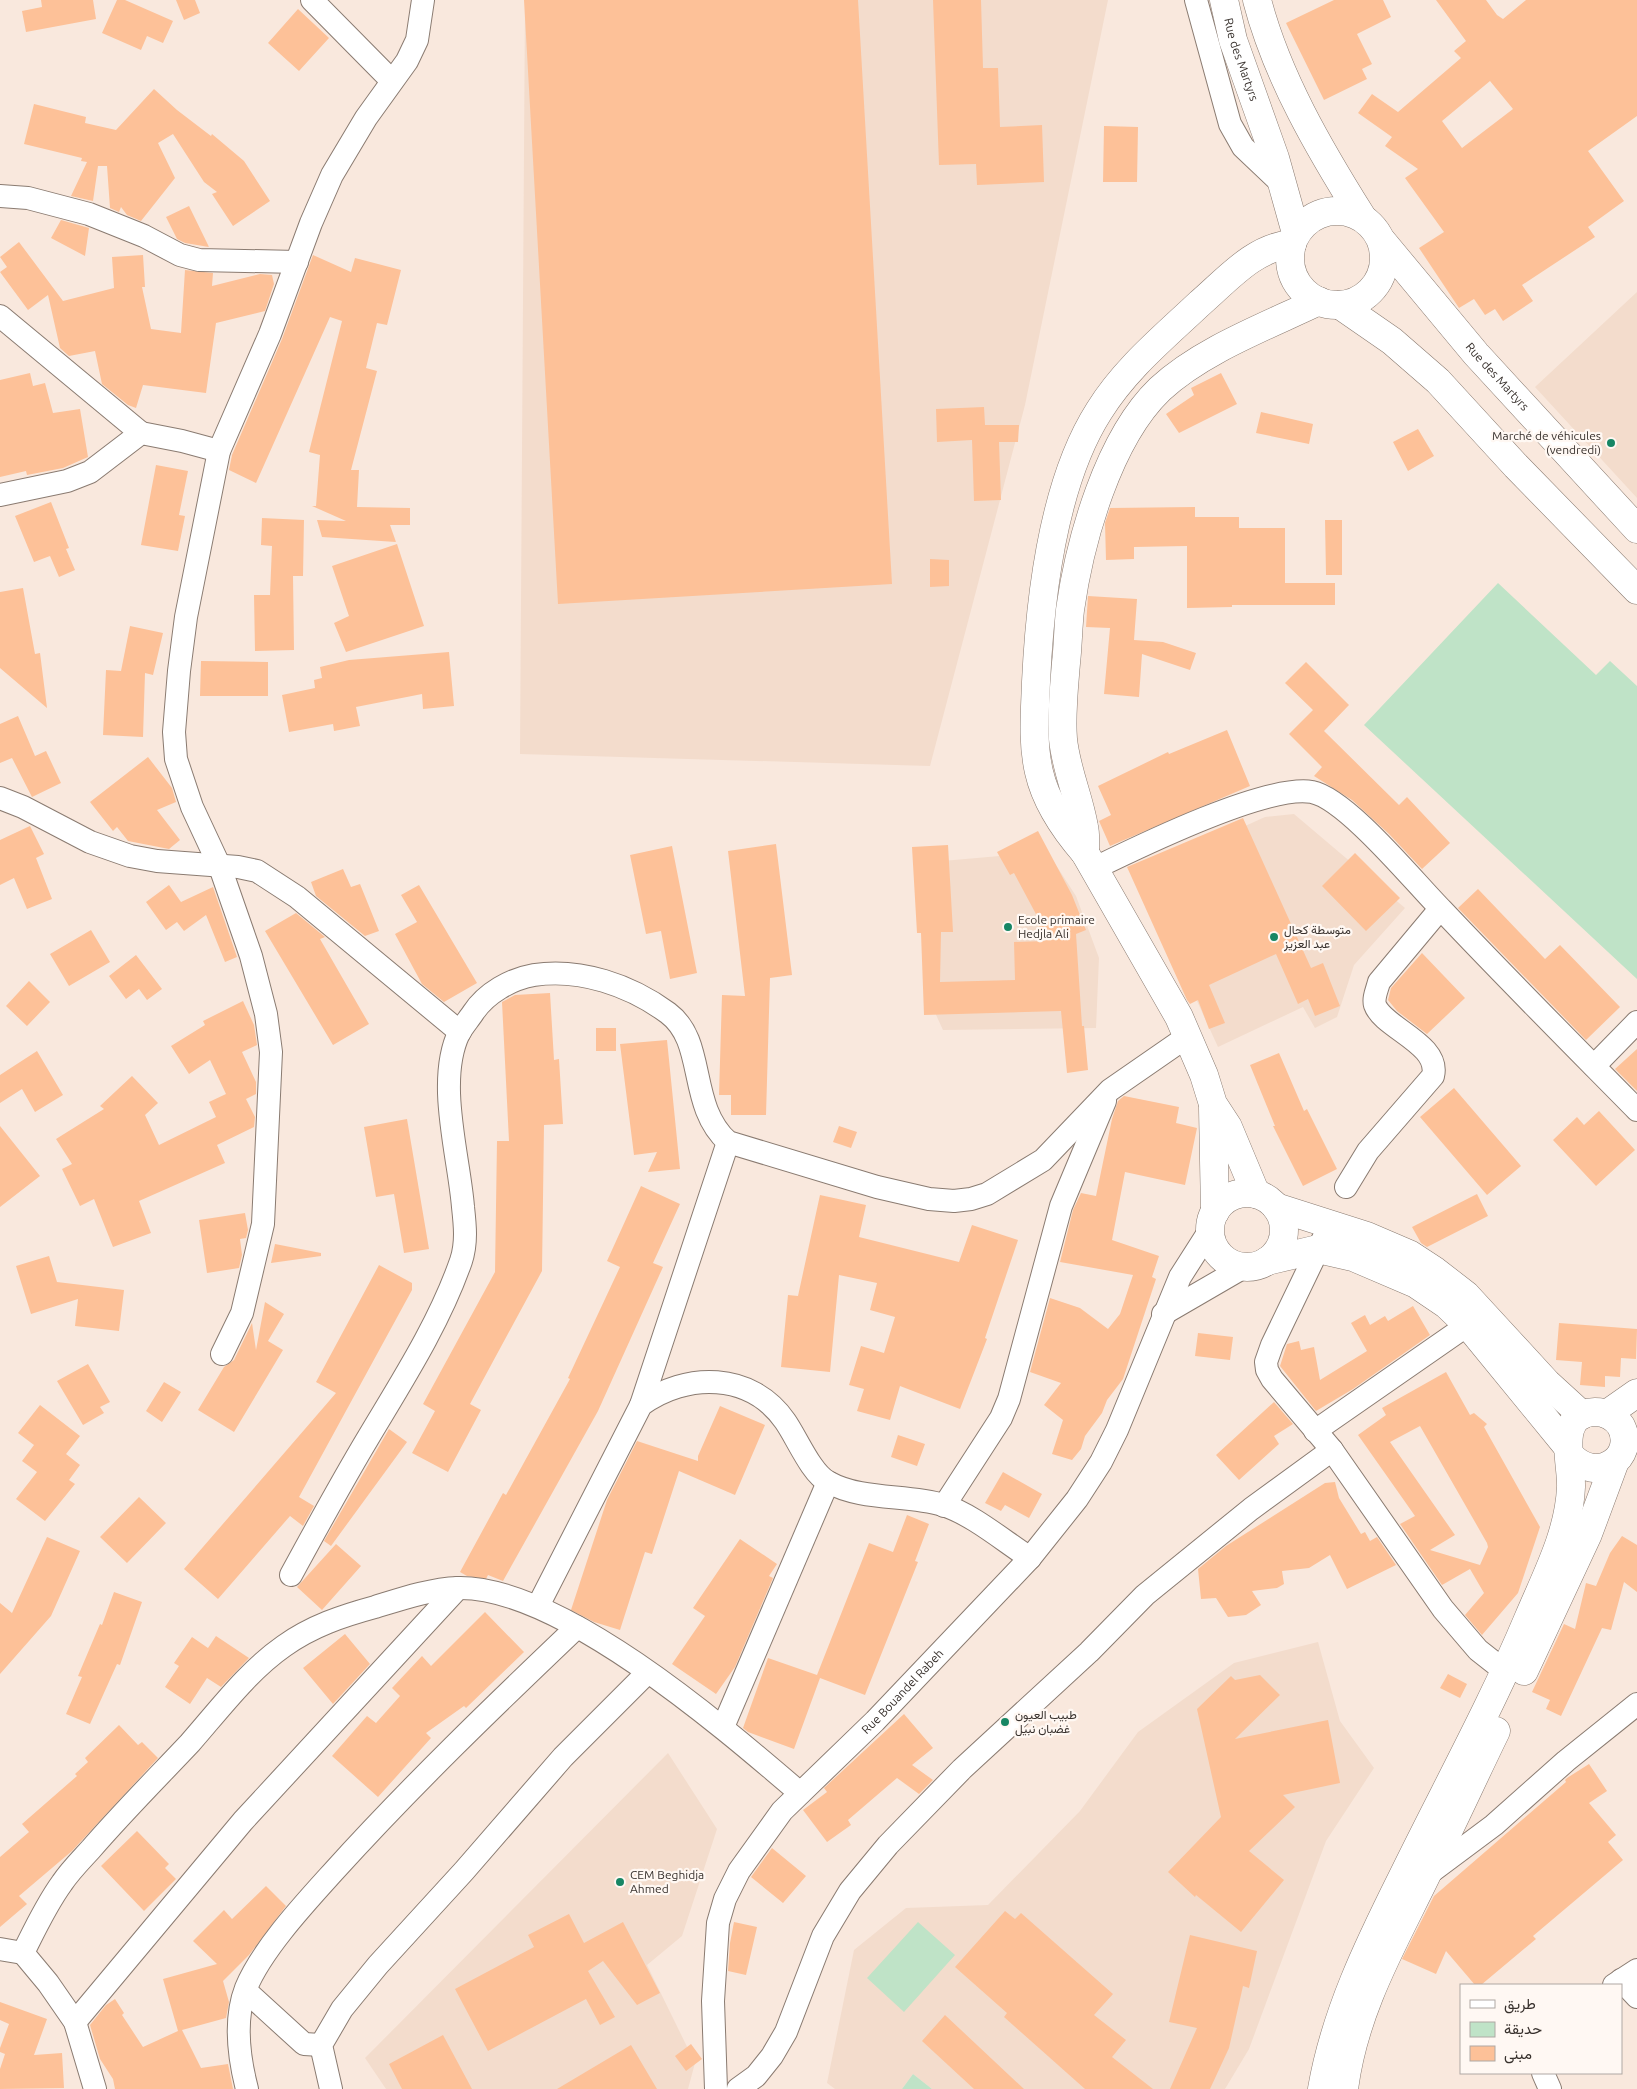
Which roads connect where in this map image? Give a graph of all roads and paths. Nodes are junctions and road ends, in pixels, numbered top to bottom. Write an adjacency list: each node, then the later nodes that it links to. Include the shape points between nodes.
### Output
1 (312, 0): 6 (street)
2 (423, 0): 6 (street, via 417,40)
3 (1196, 0): 7 (street, via 1230,124 1244,147)
4 (1224, 0): 7 (main road, Rue des Martyrs)
5 (1256, 0): 9 (main road, via 1277,58 1308,125)
6 (392, 81): 12 (street, via 332,175)
7 (1282, 184): 10 (main road, Rue des Martyrs)
8 (0, 196): 12 (street, via 28,198 89,214 144,236 180,255 199,260)
9 (1362, 217): 10 (main road, via 1348,211 1332,210 1311,218); 11 (main road)
10 (1294, 239): 13 (main road, via 1290,266 1295,281 1305,293); 21 (main road, via 1267,248 1246,262 1148,351 1098,412 1072,470 1056,528 1043,605 1034,733 1039,773 1053,807)
11 (1382, 241): 13 (main road, via 1383,271 1376,285 1350,303); 18 (main road, Rue des Martyrs, via 1448,323)
12 (297, 262): 16 (street, via 270,334)
13 (1329, 303): 19 (main road, via 1392,341 1438,381); 21 (main road, via 1222,348 1184,370 1160,389 1139,414 1120,446 1093,507 1070,611 1063,698 1064,746)
14 (0, 316): 15 (street)
15 (141, 433): 16 (street); 17 (street, via 90,472 67,481)
16 (219, 451): 22 (street, via 186,617 174,732 176,758 183,783)
17 (0, 495)
18 (1637, 529)
19 (1637, 590)
20 (0, 798): 22 (street, via 90,842 130,856)
21 (1089, 861): 23 (street, via 1271,795 1313,792 1348,814 1410,874); 26 (main road)
22 (220, 867): 25 (street, via 257,871 297,897); 40 (street, via 251,956 266,1014 271,1052 263,1224 242,1313)
23 (1440, 909): 27 (street); 32 (street, via 1379,982 1375,995 1380,1013 1415,1041 1432,1060 1432,1076 1368,1151)
24 (1637, 1022): 27 (street)
25 (460, 1032): 31 (street, via 480,1003 523,977 549,973 581,974 611,984 652,1002 680,1025 688,1040 705,1111 713,1126); 51 (street, via 450,1077 465,1236 462,1258 443,1306 422,1346)
26 (1188, 1036): 28 (street); 29 (main road)
27 (1594, 1066): 30 (street)
28 (1110, 1090): 31 (street, via 1043,1160 987,1194 971,1200 929,1199 877,1187); 49 (street, via 1061,1206 1009,1399)
29 (1213, 1104): 33 (main road); 34 (main road)
30 (1637, 1110)
31 (728, 1142): 42 (street)
32 (1346, 1187)
33 (1266, 1200): 34 (main road, via 1244,1193 1232,1196 1222,1203); 35 (main road); 37 (main road, via 1282,1217 1282,1242 1276,1252)
34 (1213, 1221): 37 (main road, via 1214,1247 1222,1257 1232,1264); 38 (street, Rue Bouandel Rabeh, via 1180,1276)
35 (1330, 1225): 36 (street); 39 (main road, via 1409,1254 1466,1295)
36 (1318, 1249): 37 (main road); 39 (main road, via 1353,1257 1416,1284 1447,1305); 44 (street, via 1266,1362 1276,1386)
37 (1256, 1264): 38 (street)
38 (1163, 1314): 50 (street, Rue Bouandel Rabeh, via 1132,1397 1101,1462 1078,1499)
39 (1476, 1319): 43 (main road, via 1547,1383); 44 (street); 47 (main road)
40 (222, 1354)
41 (1637, 1393): 43 (main road)
42 (641, 1405): 48 (street, via 655,1395 684,1384 705,1381 744,1387 775,1408 817,1473); 53 (street)
43 (1595, 1414): 45 (main road, via 1616,1419 1622,1427); 47 (main road, via 1570,1428)
44 (1315, 1431): 46 (street)
45 (1625, 1448): 47 (main road, via 1605,1468 1595,1470 1577,1463); 60 (main road, via 1562,1593)
46 (1332, 1450): 55 (street, via 1443,1609 1478,1650); 73 (street, via 1145,1595 1089,1652 962,1769 888,1845 850,1891 822,1936 786,2032 772,2056 756,2076)
47 (1569, 1450): 55 (main road, via 1571,1493 1564,1532)
48 (828, 1482): 49 (street, via 865,1494); 58 (street)
49 (944, 1506): 50 (street)
50 (1030, 1558): 59 (street, Rue Bouandel Rabeh, via 875,1721)
51 (291, 1575)
52 (458, 1588): 53 (street, via 488,1591); 62 (street, via 405,1598 328,1621 281,1648 261,1665 63,1881); 66 (street, via 243,1821)
53 (538, 1606): 54 (street)
54 (577, 1627): 56 (street); 64 (street, via 488,1711 354,1849 281,1934 257,1968)
55 (1506, 1672): 74 (main road, via 1373,1937 1338,2022)
56 (646, 1673): 58 (street); 67 (street, via 563,1757 378,1965 342,2009)
57 (1637, 1704): 60 (street, via 1566,1761 1494,1826)
58 (723, 1726): 59 (street)
59 (800, 1793): 72 (street, Rue Bouandel Rabeh, via 782,1811 739,1871 718,1923 713,2001)
60 (1427, 1875): 75 (main road, via 1383,1961 1354,2040)
61 (0, 1948): 62 (street)
62 (23, 1953): 66 (street)
63 (1624, 1978): 65 (street)
64 (246, 1992): 67 (street, via 304,2044); 70 (street, via 239,2029)
65 (1637, 1997)
66 (75, 2022): 69 (street)
67 (321, 2045): 71 (street)
68 (1543, 2074): 76 (street)
69 (95, 2089)
70 (247, 2089)
71 (331, 2089)
72 (716, 2089)
73 (738, 2089)
74 (1322, 2089)
75 (1344, 2089)
76 (1550, 2089)

